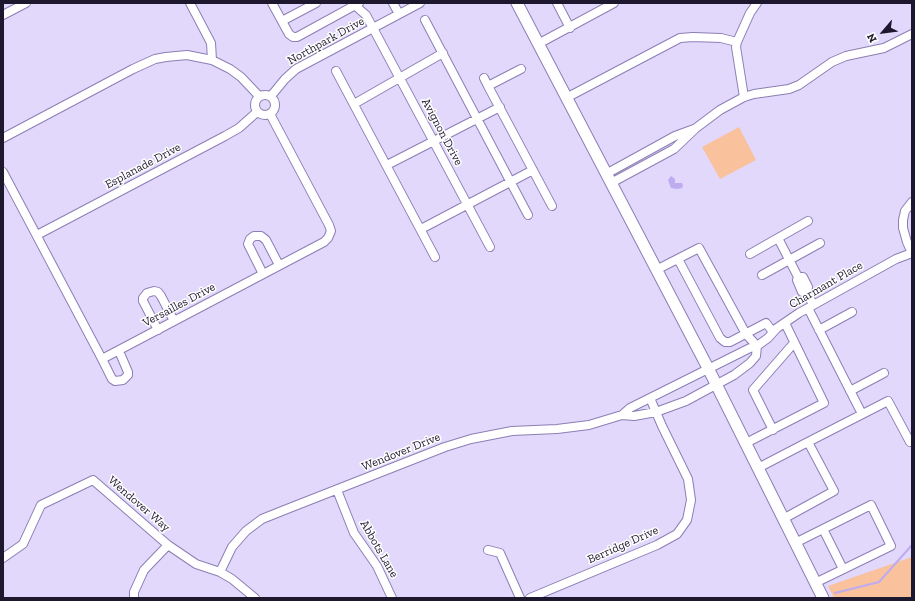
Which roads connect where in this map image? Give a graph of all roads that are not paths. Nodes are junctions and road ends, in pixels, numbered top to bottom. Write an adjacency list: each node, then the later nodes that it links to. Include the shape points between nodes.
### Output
1 (26, 3): 14 (street)
2 (190, 3): 23 (street, via 211,43)
3 (272, 3): 16 (street)
4 (316, 3): 16 (street)
5 (393, 3): 13 (street)
6 (420, 3): 13 (street, Northpark Drive)
7 (517, 3): 21 (main road)
8 (557, 3): 18 (street)
9 (614, 3): 12 (street)
10 (757, 3): 20 (street)
11 (356, 4): 16 (street, via 297,37 289,34); 17 (street, Avignon Drive)
12 (605, 5): 18 (street)
13 (399, 14): 17 (street, Northpark Drive)
14 (3, 15)
15 (425, 20): 22 (street)
16 (282, 21)
17 (374, 28): 26 (street, Avignon Drive); 28 (street, Northpark Drive, via 296,69)
18 (570, 28): 21 (street)
19 (912, 34): 29 (street, via 888,46 832,62 789,89)
20 (737, 42): 29 (street); 30 (street, via 721,38 680,38)
21 (538, 44): 30 (main road)
22 (443, 53): 26 (street); 35 (street)
23 (212, 60): 27 (street, via 241,77); 36 (street, via 187,55 155,59)
24 (521, 69): 32 (street, via 486,82)
25 (336, 71): 31 (street)
26 (400, 78): 31 (street); 37 (street, Avignon Drive)
27 (259, 96): 28 (street); 33 (street, via 254,103)
28 (271, 96): 34 (street, via 275,106)
29 (744, 97): 41 (street, via 720,110 674,149)
30 (566, 98): 41 (main road)
31 (354, 104): 38 (street)
32 (500, 107): 35 (street); 39 (street)
33 (257, 112): 34 (street, via 262,115); 49 (street, Esplanade Drive, via 225,136)
34 (270, 114): 57 (street, Versailles Drive, via 331,231 324,242)
35 (478, 118): 37 (street); 42 (street)
36 (3, 138)
37 (434, 141): 38 (street); 44 (street, Avignon Drive)
38 (387, 165): 48 (street)
39 (533, 170): 42 (street); 45 (street)
40 (3, 172): 49 (street)
41 (608, 179): 58 (main road)
42 (511, 182): 44 (street); 46 (street)
43 (912, 202): 61 (street, Charmant Place, via 903,220 903,228 912,252 896,258)
44 (467, 205): 48 (street); 52 (street, Avignon Drive)
45 (552, 206)
46 (528, 214)
47 (808, 222): 50 (street)
48 (421, 229): 54 (street)
49 (37, 235): 72 (street)
50 (778, 238): 53 (street); 56 (street)
51 (820, 243): 56 (street)
52 (490, 247)
53 (750, 254)
54 (435, 257)
55 (678, 259): 58 (street); 68 (street, via 720,338 730,342); 68 (street, via 700,248)
56 (790, 260): 60 (street); 61 (street, via 802,292 807,292)
57 (279, 265): 59 (street, Versailles Drive); 59 (street, via 262,236 250,238 248,244)
58 (656, 270): 73 (main road)
59 (263, 274): 63 (street, Versailles Drive)
60 (762, 275)
61 (811, 306): 64 (street, Charmant Place); 66 (street)
62 (852, 312): 66 (street)
63 (174, 321): 65 (street, Versailles Drive); 65 (street, via 158,292 147,293 143,301)
64 (785, 323): 67 (street, Charmant Place); 69 (street)
65 (158, 330): 71 (street, Versailles Drive)
66 (819, 330): 76 (street)
67 (773, 332): 68 (street, via 766,323); 70 (street, Charmant Place)
68 (746, 334): 70 (street)
69 (794, 343): 81 (street, via 753,390); 81 (street, via 824,403)
70 (757, 346): 73 (street, Charmant Place); 75 (street, Charmant Place, via 756,356 750,363)
71 (119, 350): 72 (street, Versailles Drive); 72 (street, via 128,372 123,380 112,379)
72 (102, 359)
73 (708, 368): 75 (main road); 77 (street, Wendover Drive)
74 (884, 373): 76 (street)
75 (716, 385): 78 (street, Wendover Drive, via 686,401); 84 (main road)
76 (850, 391): 79 (street)
77 (650, 398): 78 (street, Berridge Drive); 80 (street, Wendover Drive)
78 (656, 412): 80 (street, Wendover Drive, via 634,416); 100 (street, Berridge Drive, via 688,479 691,500 687,520 676,534 657,545)
79 (862, 414): 82 (street); 83 (street, via 888,400)
80 (622, 415): 86 (street, Wendover Drive, via 589,425 512,431 471,439)
81 (772, 430): 84 (street)
82 (808, 442): 85 (street); 87 (street, via 834,491)
83 (910, 442)
84 (746, 443): 85 (main road)
85 (758, 468): 87 (main road)
86 (338, 490): 94 (street, Wendover Drive, via 262,519 246,531 232,547); 98 (street, Abbots Lane, via 354,533 377,566)
87 (783, 519): 89 (main road)
88 (823, 529): 89 (street); 93 (street); 93 (street, via 871,505 891,546)
89 (795, 543): 95 (main road)
90 (168, 544): 92 (street, Wendover Way, via 93,480 41,505 24,544); 94 (street, Wendover Way, via 196,564); 96 (street, via 144,570 134,592)
91 (488, 550): 99 (street, via 500,553)
92 (3, 558)
93 (843, 569): 95 (street)
94 (220, 572): 97 (street, Wendover Way)
95 (815, 583): 101 (main road)
96 (134, 598)
97 (255, 598)
98 (392, 598)
99 (520, 598)
100 (530, 598)
101 (823, 598)

